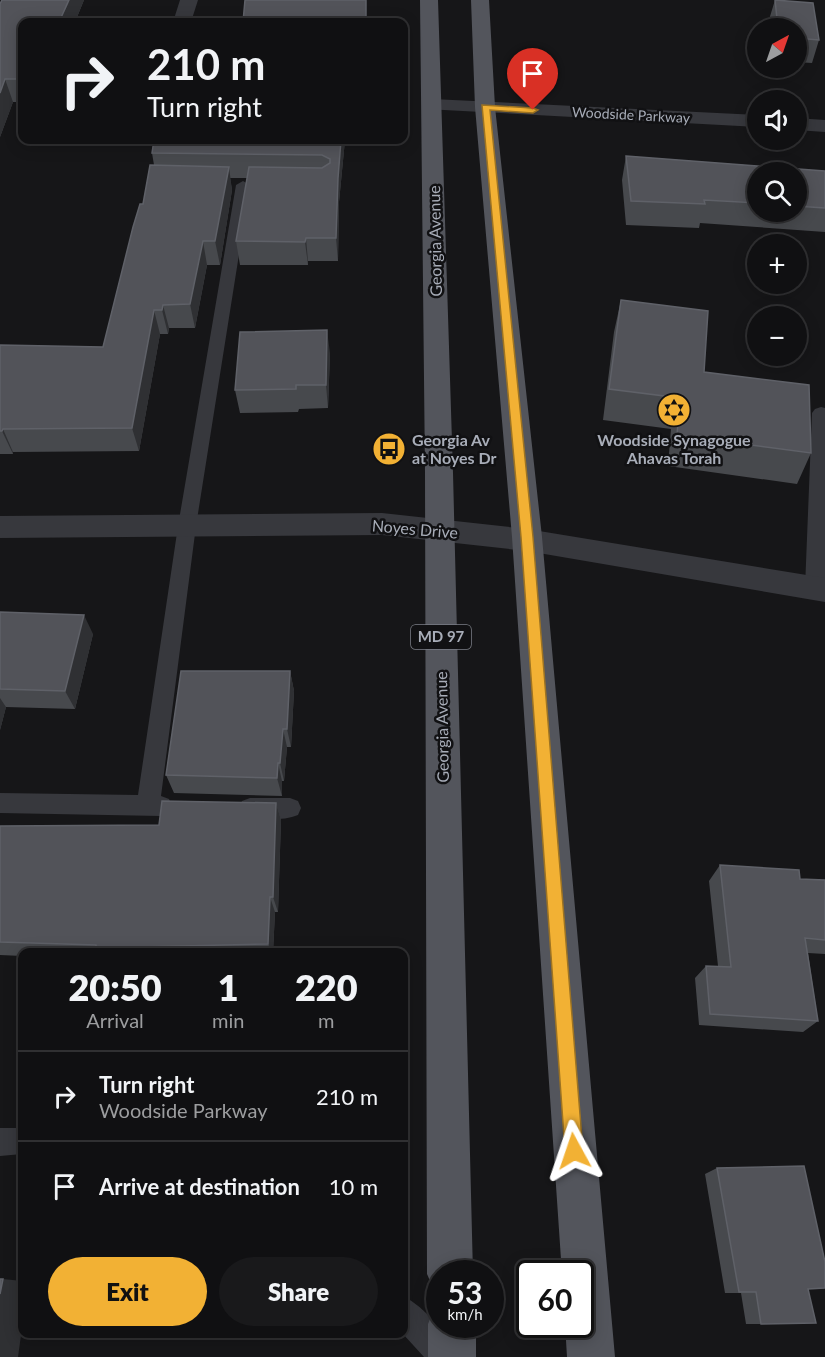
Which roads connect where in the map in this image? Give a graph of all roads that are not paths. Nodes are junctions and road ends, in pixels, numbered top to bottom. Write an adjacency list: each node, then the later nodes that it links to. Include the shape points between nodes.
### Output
1 (189, 0): 4 (street)
2 (429, 0): 5 (main road, Georgia Avenue / MD 97)
3 (480, 0): 6 (main road)
4 (183, 18)
5 (432, 105): 6 (street, Woodside Parkway); 14 (main road, Georgia Avenue / MD 97)
6 (485, 107): 7 (street, Woodside Parkway); 15 (main road)
7 (747, 120)
8 (807, 125): 9 (street)
9 (825, 126)
10 (243, 185): 12 (lane)
11 (820, 413): 16 (lane)
12 (187, 526): 13 (street, Noyes Drive); 14 (street, Noyes Drive, via 382,524); 18 (lane)
13 (0, 527)
14 (439, 531): 15 (street, Noyes Drive); 24 (main road, Georgia Avenue / MD 97)
15 (527, 540): 16 (street, Noyes Drive); 29 (main road)
16 (820, 589)
17 (0, 803): 18 (lane)
18 (148, 806): 19 (lane)
19 (184, 807)
20 (231, 807): 21 (lane)
21 (290, 808)
22 (18, 1141): 23 (lane)
23 (0, 1142)
24 (450, 1260)
25 (408, 1316): 27 (lane)
26 (452, 1338): 28 (main road)
27 (444, 1357)
28 (452, 1357)
29 (591, 1357)

